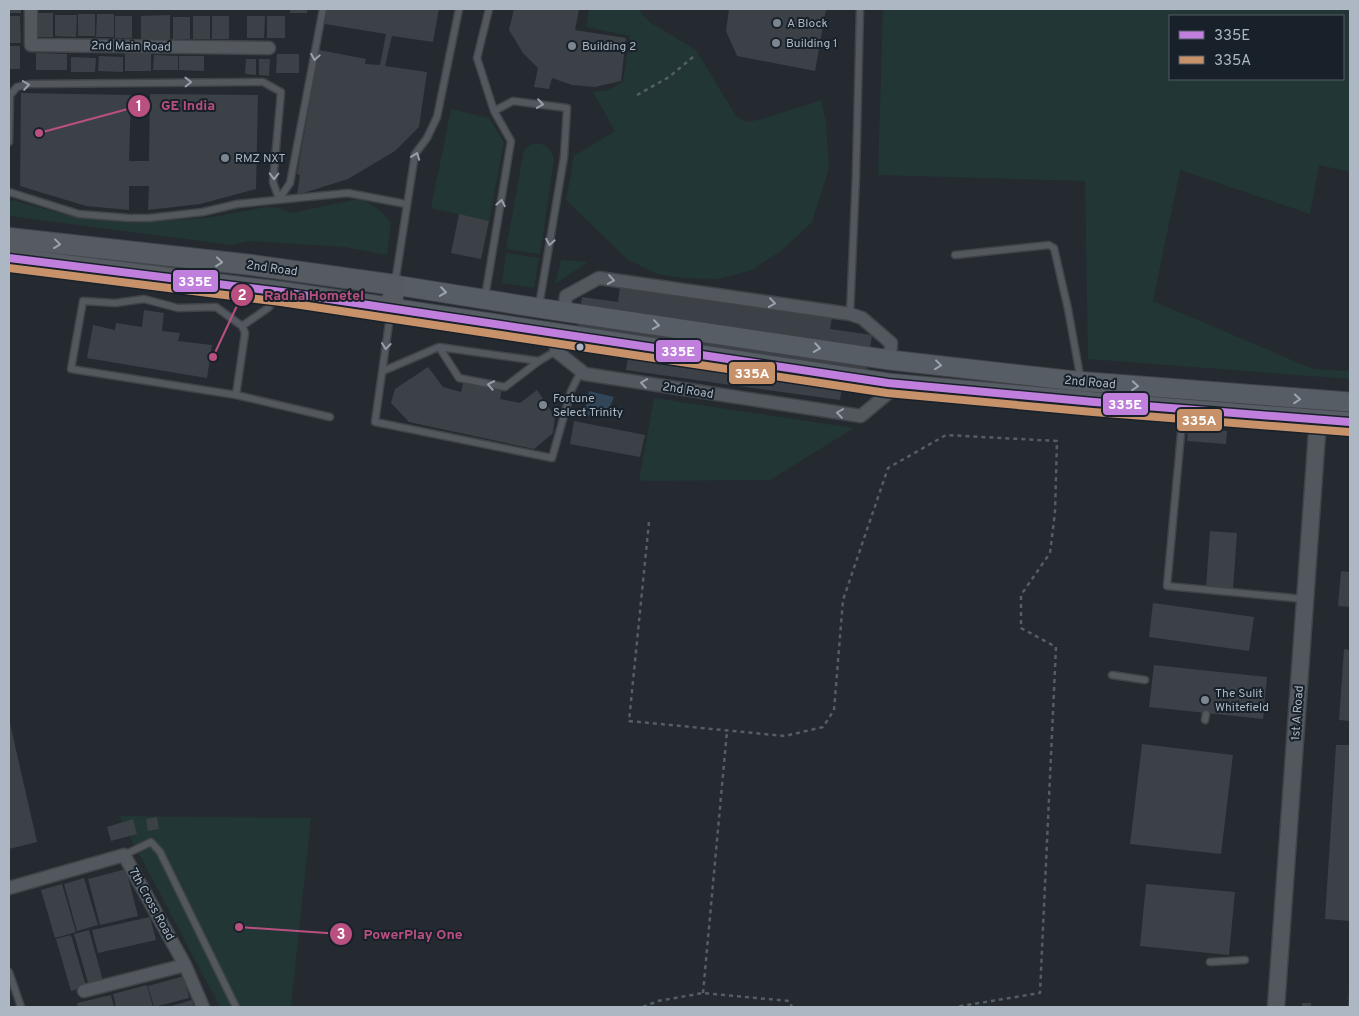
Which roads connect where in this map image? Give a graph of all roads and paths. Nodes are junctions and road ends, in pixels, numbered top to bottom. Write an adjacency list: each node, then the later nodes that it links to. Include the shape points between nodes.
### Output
1 (31, 9): 6 (street, 2nd Main Road, via 31,46)
2 (323, 9): 12 (lane, one-way to 12, via 290,183)
3 (459, 9): 13 (lane, one-way to 3, via 415,154 437,117)
4 (489, 9): 9 (lane, via 477,58)
5 (860, 9): 23 (lane)
6 (269, 48)
7 (693, 57): 8 (path, via 669,77)
8 (637, 95)
9 (494, 111): 19 (lane, one-way to 9, via 511,141); 21 (lane, one-way to 21, via 514,101 567,108 564,157)
10 (9, 142): 12 (lane, one-way to 12, via 10,95 17,87 29,84 263,82 281,92 273,182)
11 (9, 192): 12 (lane, via 79,214 129,218 203,212)
12 (279, 199): 13 (lane, via 348,193)
13 (406, 204): 17 (lane)
14 (9, 238): 17 (main road, 2nd Road, one-way to 17, via 252,265)
15 (955, 255): 31 (lane, via 1049,245 1054,248)
16 (9, 258): 18 (main road, 2nd Road)
17 (395, 285): 19 (main road, 2nd Road, one-way to 19); 20 (main road)
18 (282, 292): 20 (main road, 2nd Road); 24 (lane, via 268,308)
19 (485, 298): 21 (main road, 2nd Road)
20 (391, 308): 25 (main road, 2nd Road); 30 (lane, one-way to 30)
21 (538, 308): 22 (main road, 2nd Road)
22 (564, 312): 23 (street, one-way to 23, via 566,296 598,278); 27 (main road, 2nd Road, one-way to 27)
23 (850, 314): 27 (street, via 862,318 891,343)
24 (242, 326): 33 (lane, via 245,334); 33 (lane, via 216,308 178,308 144,299 115,303 83,302 71,369)
25 (557, 342): 28 (lane); 29 (street, 2nd Road); 32 (main road, 2nd Road)
26 (439, 347): 28 (lane); 28 (lane, one-way to 26, via 505,388 459,378); 30 (lane)
27 (890, 360): 31 (main road, 2nd Road, one-way to 31)
28 (538, 362)
29 (581, 371): 30 (lane, via 571,391 552,458 376,422); 32 (street, 2nd Road, one-way to 29, via 886,395 861,416)
30 (383, 372)
31 (1081, 382): 34 (main road, 2nd Road, one-way to 34)
32 (888, 383): 35 (main road, 2nd Road)
33 (236, 395): 36 (lane)
34 (1350, 402)
35 (1184, 408): 37 (main road, 2nd Road); 40 (lane, via 1167,586)
36 (330, 417)
37 (1318, 419): 38 (main road, 2nd Road); 40 (street, 1st A Road)
38 (1350, 422)
39 (649, 522): 43 (path, via 629,721)
40 (1305, 599): 58 (street, 1st A Road)
41 (1112, 675): 42 (lane)
42 (1145, 680)
43 (727, 731): 51 (path); 57 (path, via 785,736 823,727 834,710 843,600 888,468 946,435 1057,441 1050,554 1021,595 1021,628 1056,647 1040,993)
44 (124, 855): 45 (street, 7th Cross Road); 48 (street, 7th Cross Road); 54 (lane, via 151,842 160,852)
45 (9, 888)
46 (1246, 960): 47 (lane)
47 (1210, 962)
48 (185, 965): 50 (street); 53 (street, 7th Cross Road)
49 (9, 972): 52 (lane)
50 (84, 991)
51 (703, 993): 55 (path); 56 (path, via 789,1001)
52 (21, 1007)
53 (203, 1007)
54 (236, 1007)
55 (643, 1007)
56 (792, 1007)
57 (955, 1007)
58 (1276, 1007)

